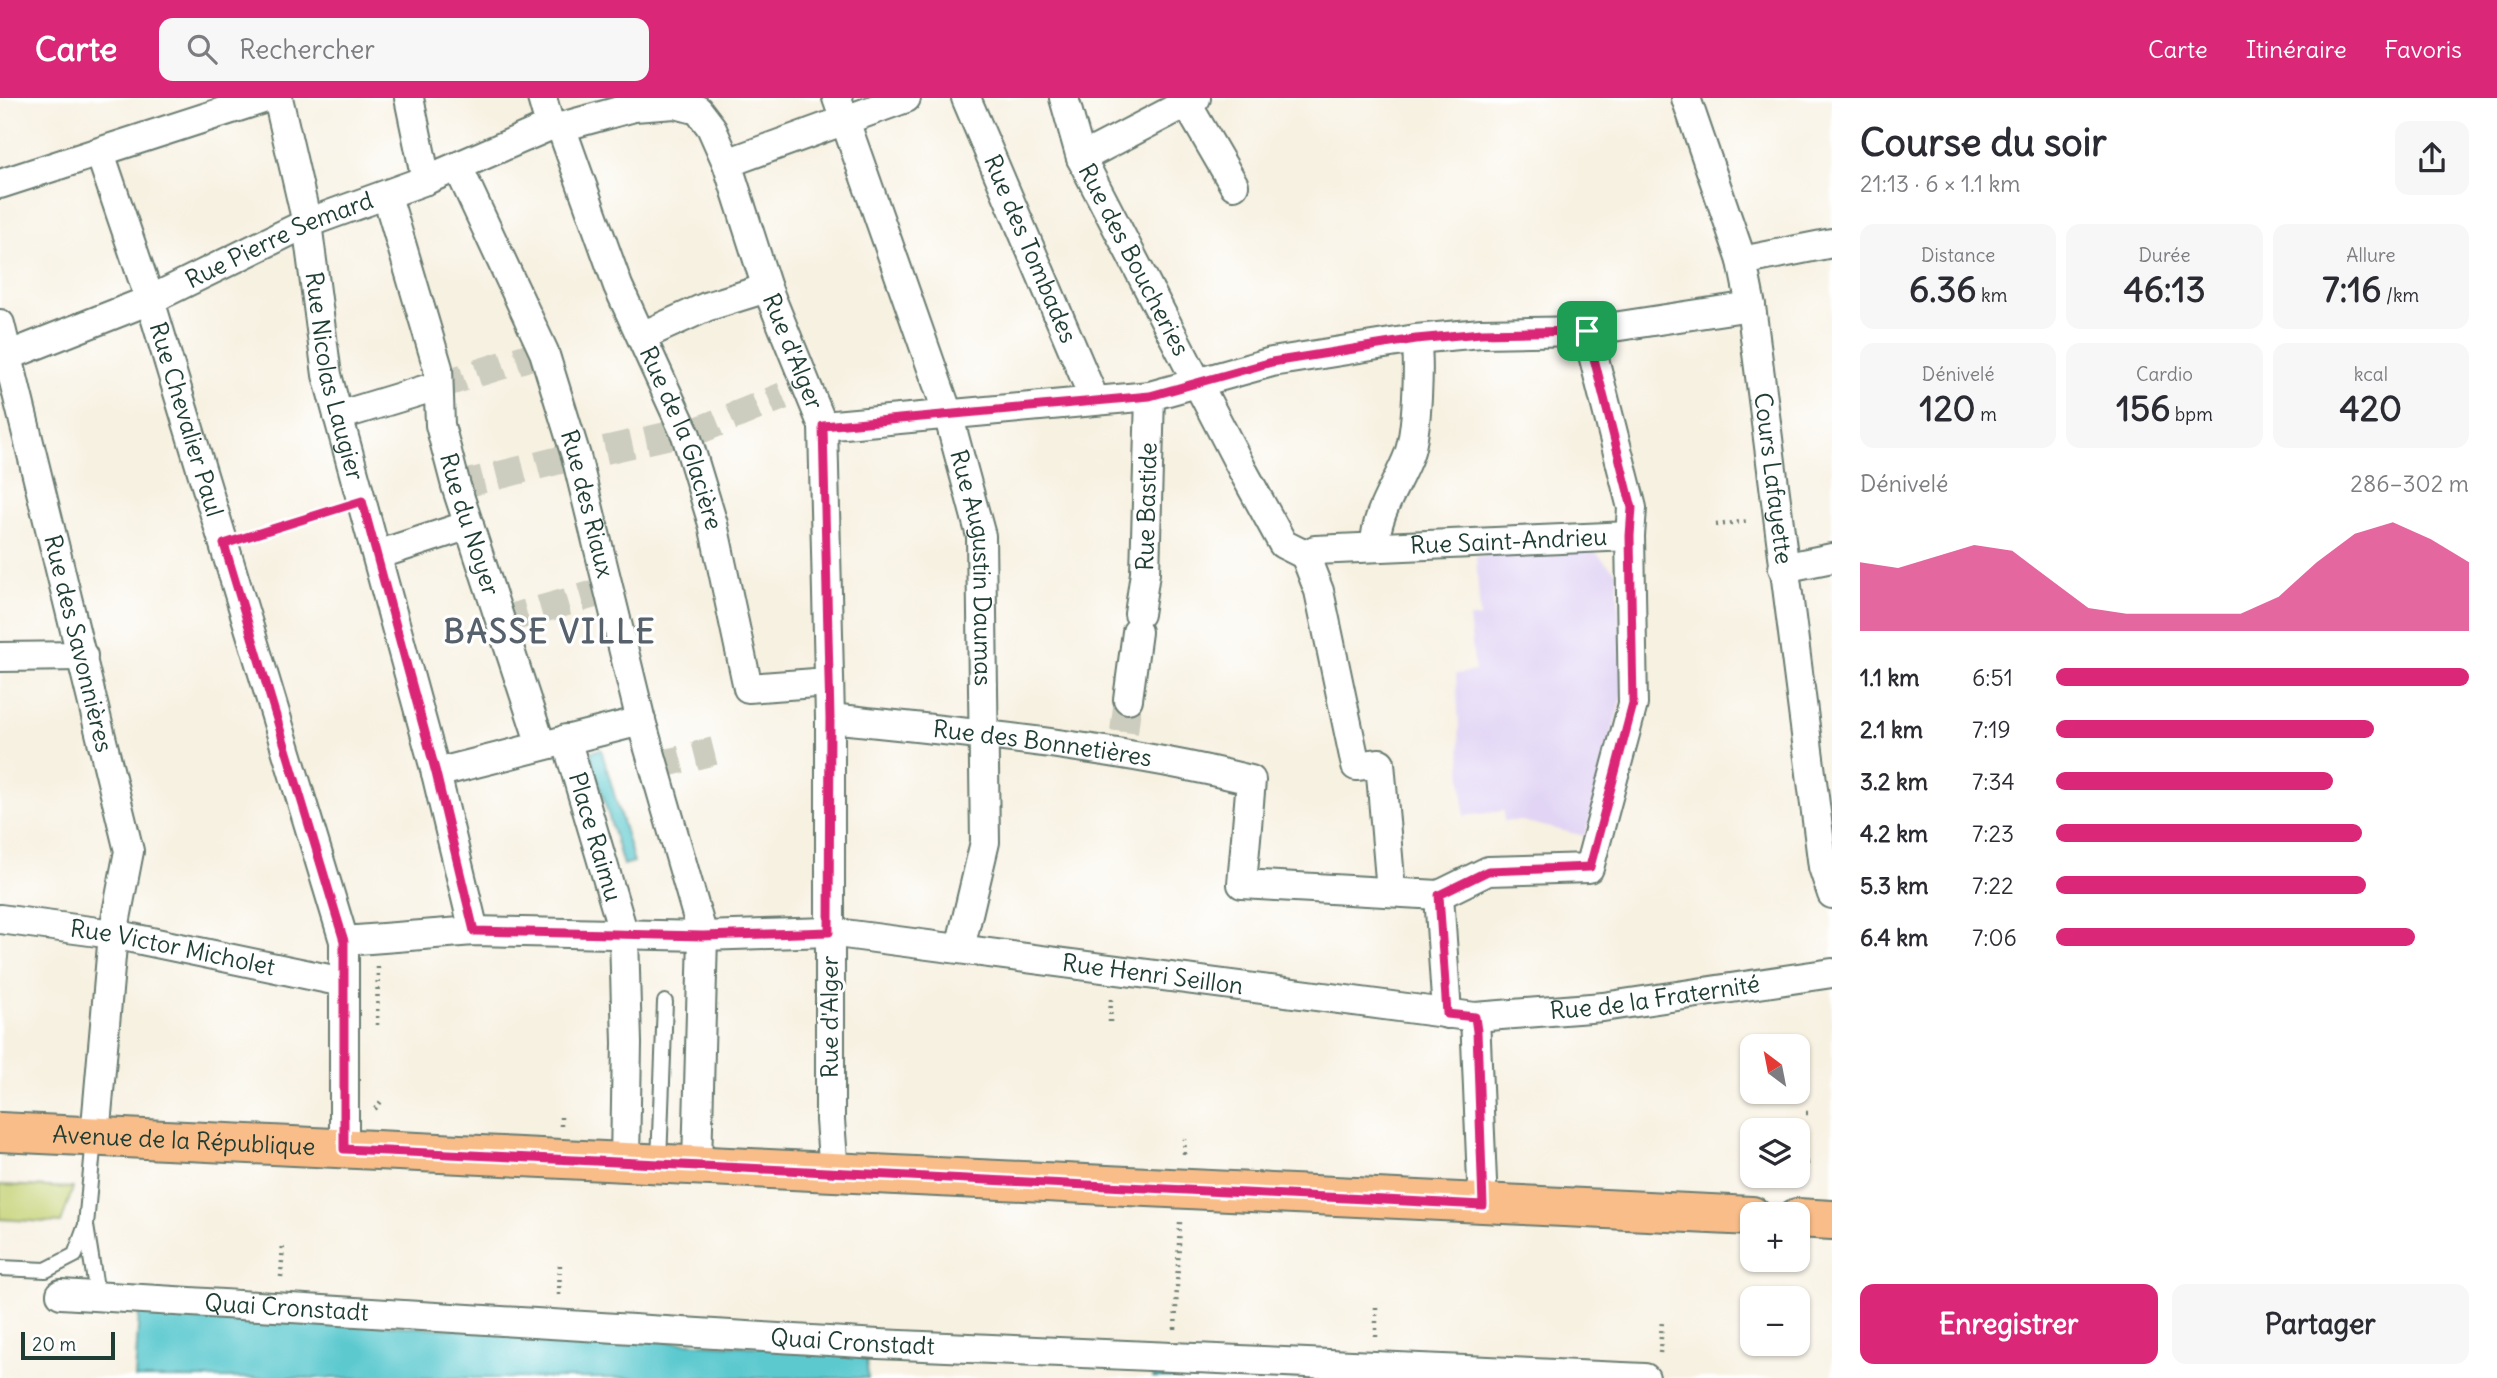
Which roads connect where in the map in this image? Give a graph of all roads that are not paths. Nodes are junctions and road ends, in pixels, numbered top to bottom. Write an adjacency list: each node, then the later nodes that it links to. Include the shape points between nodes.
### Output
1 (266, 98): 13 (street)
2 (278, 98): 21 (street, Rue Nicolas Laugier)
3 (410, 98): 17 (street)
4 (542, 98): 12 (street, Rue de la Glacière)
5 (906, 98): 11 (street)
6 (966, 98): 35 (street, Rue des Tombades)
7 (1064, 98): 14 (street, Rue des Boucheries)
8 (1686, 98): 23 (street, Cours Lafayette)
9 (1191, 101): 14 (street); 19 (street)
10 (632, 103): 12 (street, Rue Pierre Semard); 15 (street, Rue d'Alger, via 675,104 698,110)
11 (840, 109): 15 (street); 36 (street, Rue Augustin Daumas)
12 (556, 126): 16 (street, Rue Pierre Semard); 29 (street, Rue de la Glacière)
13 (100, 153): 18 (street); 25 (street, Rue Chevalier Paul)
14 (1081, 158): 32 (street, Rue des Boucheries)
15 (727, 163): 24 (street, Rue d'Alger)
16 (457, 167): 17 (street, Rue Pierre Semard); 51 (street, Rue des Riaux, via 544,352 582,454)
17 (426, 180): 20 (street, Rue Pierre Semard)
18 (0, 184)
19 (1234, 185)
20 (387, 196): 21 (street, Rue Pierre Semard); 33 (street, Rue du Noyer, via 438,368)
21 (307, 223): 25 (street, Rue Pierre Semard); 37 (street, Rue Nicolas Laugier, via 327,374)
22 (1832, 243): 23 (street)
23 (1742, 261): 26 (street, Cours Lafayette)
24 (767, 288): 29 (street, via 706,307); 38 (street, Rue d'Alger, via 795,391)
25 (150, 300): 31 (street, Rue Pierre Semard); 64 (street, Rue Chevalier Paul)
26 (1751, 306): 28 (street); 45 (street, Cours Lafayette)
27 (0, 324): 31 (street, Rue des Savonnières)
28 (1587, 331): 30 (street); 40 (street, via 1632,508)
29 (642, 336): 48 (street, Rue de la Glacière, via 684,434 713,524 748,688)
30 (1416, 339): 32 (street, via 1272,362); 41 (street, via 1410,452 1376,524)
31 (5, 357): 46 (street, Rue des Savonnières)
32 (1198, 382): 34 (street); 43 (street, Rue des Boucheries, via 1283,544)
33 (437, 386): 37 (street); 39 (street, Rue du Noyer, via 440,425)
34 (1150, 396): 35 (street); 49 (street, Rue Bastide, via 1144,573)
35 (1094, 400): 36 (street)
36 (948, 414): 38 (street); 52 (street, Rue Augustin Daumas, via 981,536)
37 (338, 416): 42 (street, Rue Nicolas Laugier)
38 (823, 426): 48 (street, Rue d'Alger)
39 (469, 525): 42 (street); 53 (street, Rue du Noyer)
40 (1630, 536): 41 (street, Rue Saint-Andrieu); 57 (street, via 1633,704 1590,867 1488,871)
41 (1382, 545): 43 (street, Rue Saint-Andrieu, via 1315,550)
42 (377, 555): 54 (street, Rue Nicolas Laugier)
43 (1305, 555): 55 (street, via 1319,591 1356,766 1380,763)
44 (1832, 558): 45 (street)
45 (1783, 568): 56 (street, Cours Lafayette, via 1823,867)
46 (83, 656): 47 (street); 61 (street, Rue des Savonnières, via 129,851)
47 (0, 657)
48 (829, 682): 50 (street, Rue d'Alger)
49 (1128, 699)
50 (830, 718): 52 (street, Rue des Bonnetières); 60 (street, Rue d'Alger)
51 (641, 721): 53 (street, Place Raimu); 63 (street, Rue des Riaux)
52 (984, 734): 55 (street, Rue des Bonnetières, via 1122,743 1251,780 1242,884); 65 (street, Rue Augustin Daumas, via 985,842)
53 (553, 742): 54 (street); 62 (street, Place Raimu)
54 (436, 773): 59 (street, Rue Nicolas Laugier)
55 (1391, 891): 57 (street)
56 (1832, 894)
57 (1439, 895): 69 (street)
58 (0, 919): 61 (street, Rue Victor Micholet)
59 (474, 931): 62 (street, Rue Henri Seillon); 64 (street, Rue Henri Seillon)
60 (829, 932): 63 (street, Rue Henri Seillon); 65 (street, Rue Henri Seillon); 76 (street, Rue d'Alger)
61 (113, 934): 67 (street, Rue Victor Micholet); 72 (street, Rue des Savonnières)
62 (624, 935): 63 (street, Rue Henri Seillon); 74 (street, Place Raimu, via 627,1043)
63 (703, 936): 75 (street, Rue des Riaux)
64 (344, 941): 67 (street, Rue Chevalier Paul)
65 (960, 948): 69 (street, Rue Henri Seillon)
66 (1832, 973): 70 (street, Rue de la Fraternité, via 1603,1007)
67 (342, 982): 73 (street, Rue Chevalier Paul)
68 (665, 1002): 74 (lane)
69 (1447, 1014): 70 (street, Rue Henri Seillon)
70 (1475, 1017): 77 (street)
71 (0, 1132): 72 (main road, Avenue de la République)
72 (94, 1137): 73 (main road, Avenue de la République); 81 (lane)
73 (344, 1149): 74 (main road, Avenue de la République)
74 (642, 1162): 75 (main road, Avenue de la République)
75 (697, 1164): 76 (main road, Avenue de la République)
76 (834, 1174): 77 (main road, Avenue de la République)
77 (1483, 1205): 78 (main road, Avenue de la République)
78 (1740, 1216)
79 (1810, 1219): 80 (main road)
80 (1832, 1220)
81 (86, 1225): 82 (lane, via 75,1255 46,1270); 84 (lane)
82 (0, 1268)
83 (61, 1294): 84 (street, Quai Cronstadt)
84 (97, 1294): 85 (street, Quai Cronstadt, via 557,1327 1174,1358)
85 (1652, 1372)

